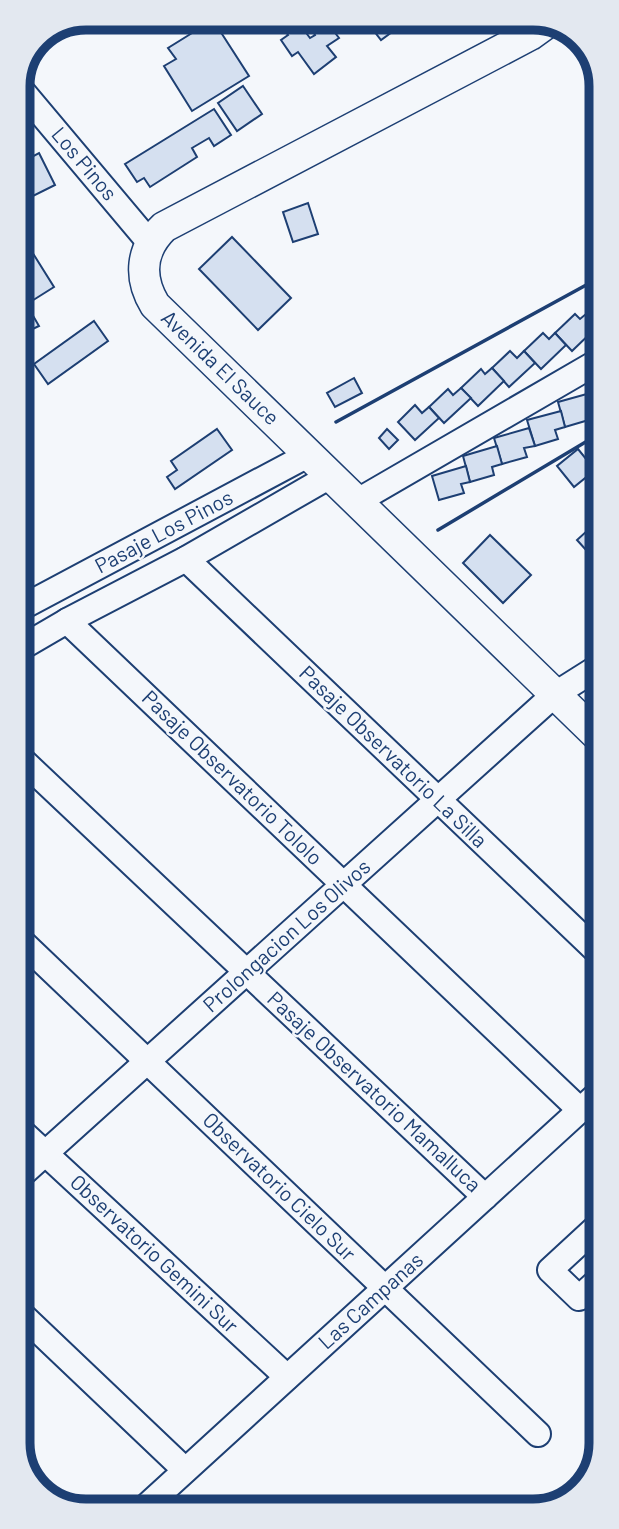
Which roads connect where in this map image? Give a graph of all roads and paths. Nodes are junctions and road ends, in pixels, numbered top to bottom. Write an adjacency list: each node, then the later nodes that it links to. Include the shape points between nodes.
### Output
1 (537, 30): 3 (street, via 164,227)
2 (30, 100): 3 (street, Los Pinos)
3 (150, 243): 5 (street, Avenida El Sauce, via 143,271 155,305)
4 (589, 367): 7 (street)
5 (308, 454): 6 (street, Avenida El Sauce); 9 (street, Pasaje Los Pinos)
6 (330, 476): 7 (street, Avenida El Sauce); 8 (street)
7 (356, 502): 13 (street, Avenida El Sauce)
8 (186, 559): 10 (street); 16 (street, Pasaje Observatorio La Silla)
9 (30, 603)
10 (67, 621): 11 (street); 17 (street, Pasaje Observatorio Tololo)
11 (30, 643)
12 (589, 673): 13 (street, Prolongacion Los Olivos)
13 (554, 695): 14 (street, Avenida El Sauce); 16 (street, Prolongacion Los Olivos)
14 (589, 727)
15 (30, 767): 20 (street, Pasaje Observatorio Mamalluca)
16 (439, 800): 17 (street, Prolongacion Los Olivos); 18 (street, Pasaje Observatorio La Silla)
17 (344, 885): 20 (street, Prolongacion Los Olivos); 23 (street, Pasaje Observatorio Tololo)
18 (589, 943)
19 (30, 950): 21 (street, Observatorio Cielo Sur)
20 (247, 972): 21 (street, Prolongacion Los Olivos); 27 (street, Pasaje Observatorio Mamalluca)
21 (148, 1062): 25 (street, Prolongacion Los Olivos); 29 (street, Observatorio Cielo Sur)
22 (589, 1102): 23 (street, Las Campanas)
23 (580, 1110): 27 (street, Las Campanas)
24 (30, 1139): 25 (street, Observatorio Gemini Sur)
25 (45, 1153): 26 (street, Prolongacion Los Olivos); 32 (street, Observatorio Gemini Sur)
26 (30, 1167)
27 (485, 1197): 29 (street, Las Campanas)
28 (589, 1234): 30 (street, via 550,1270 579,1298)
29 (385, 1288): 32 (street, Las Campanas); 33 (street, Observatorio Cielo Sur)
30 (589, 1289)
31 (30, 1323): 34 (street)
32 (287, 1377): 34 (street, Las Campanas)
33 (538, 1434)
34 (185, 1470): 35 (street, Las Campanas)
35 (154, 1499)

